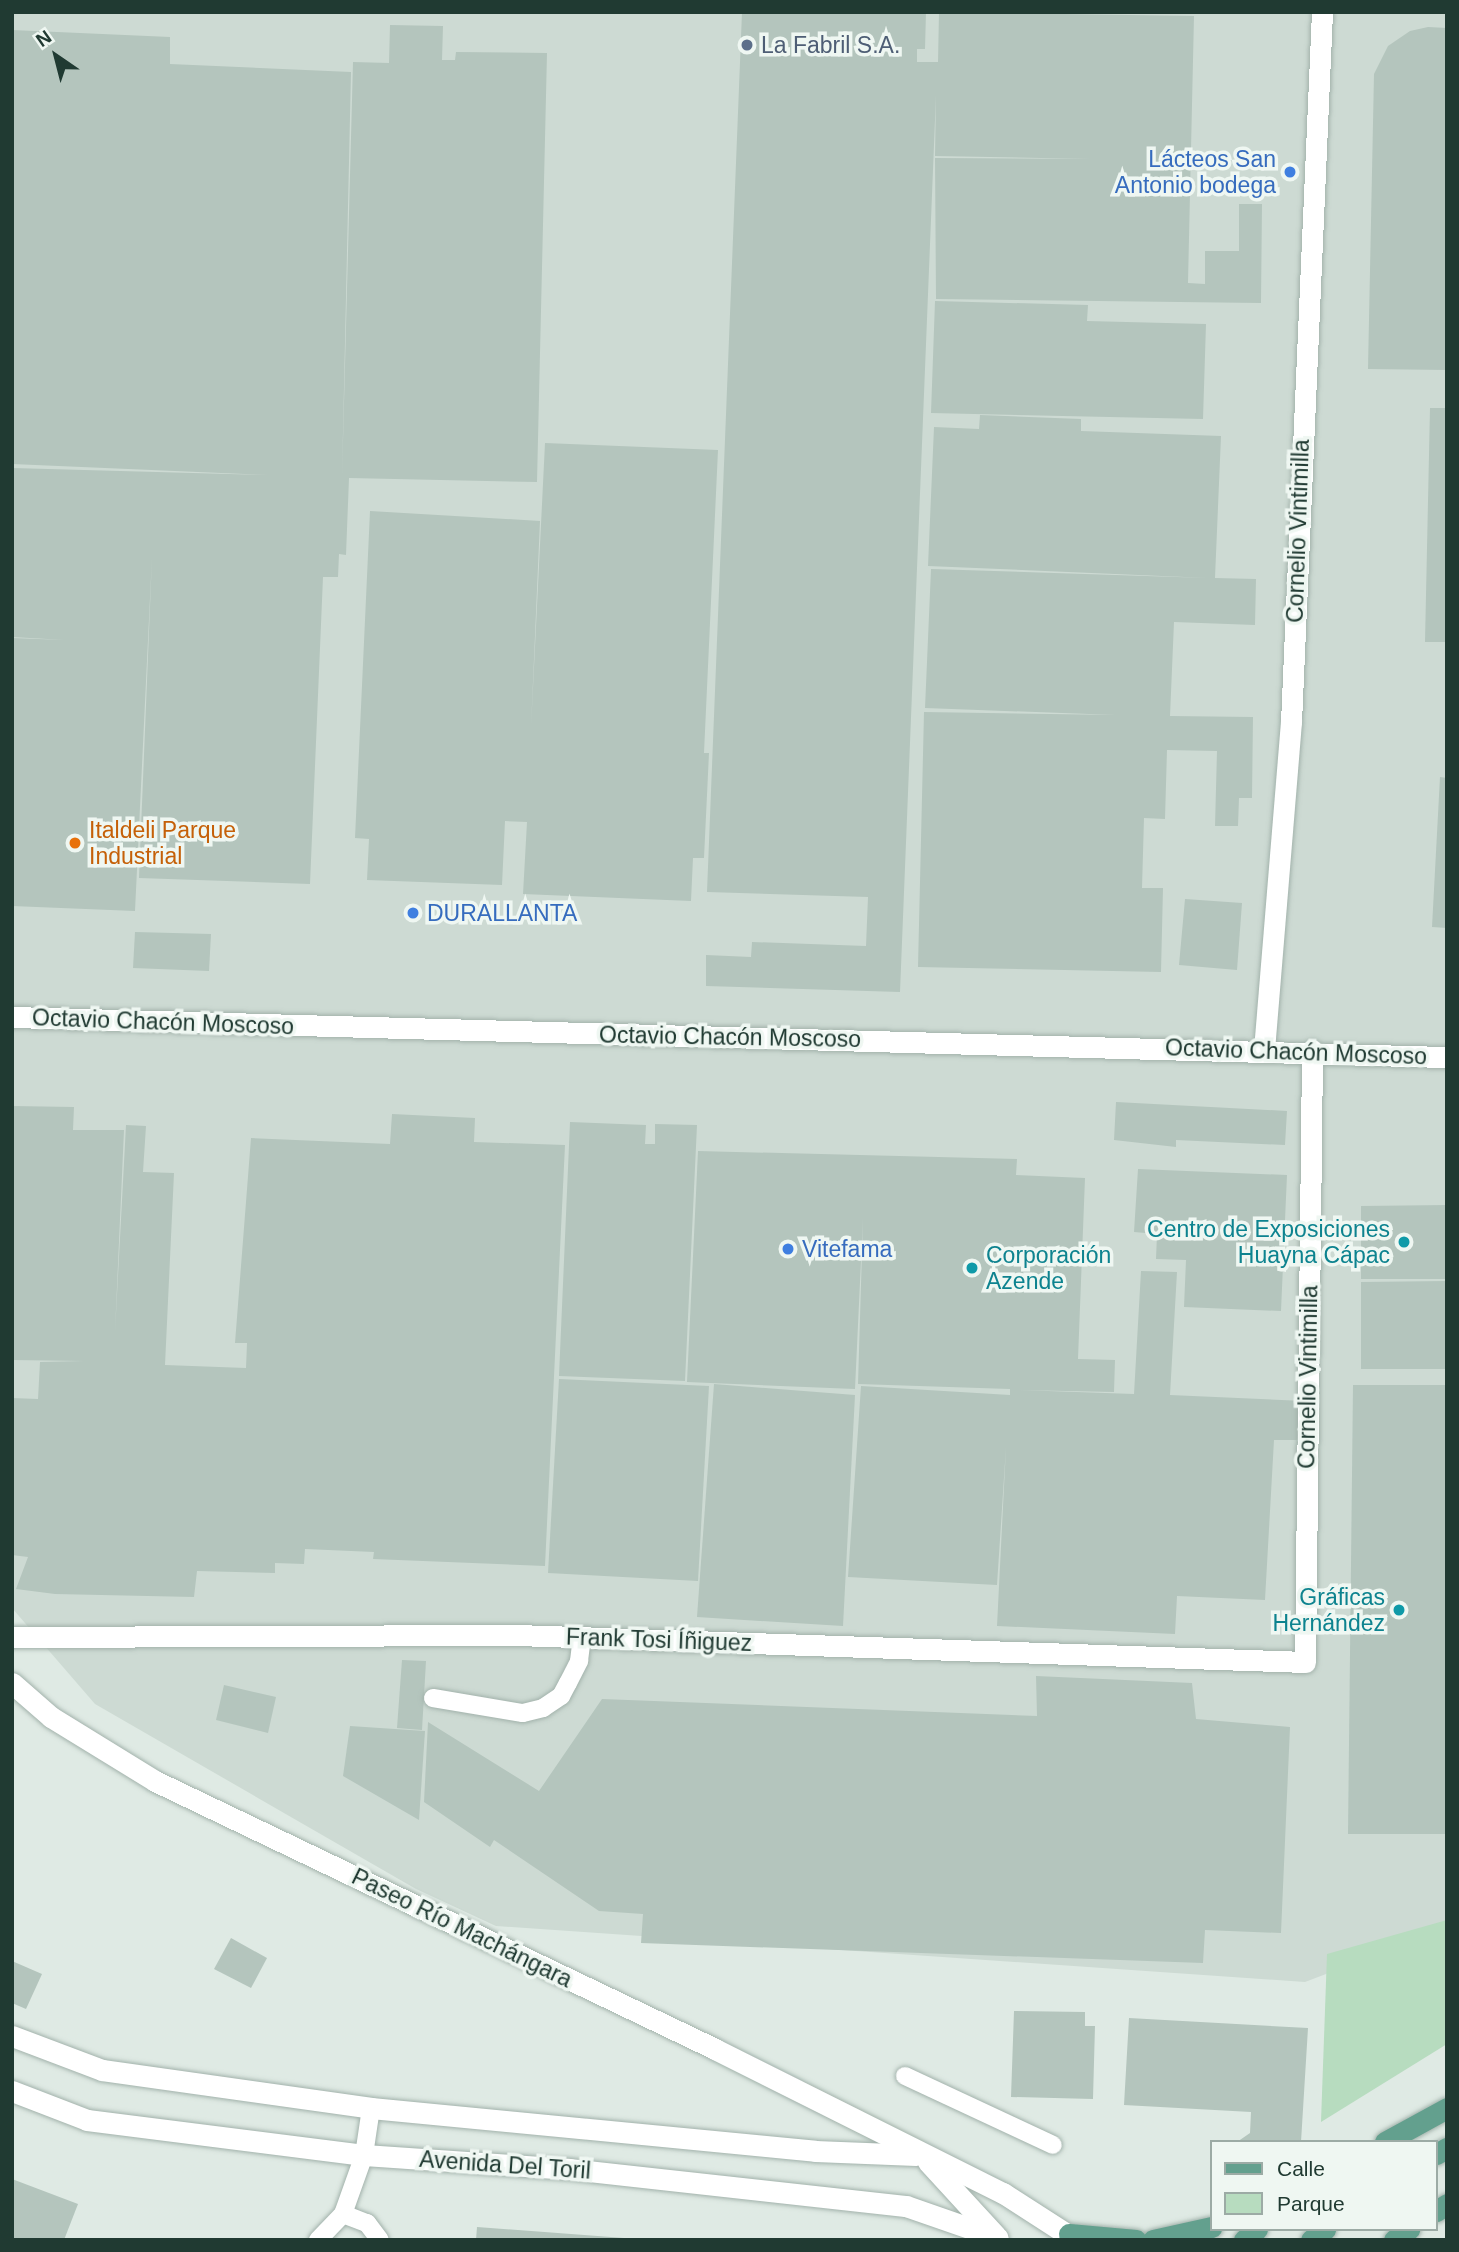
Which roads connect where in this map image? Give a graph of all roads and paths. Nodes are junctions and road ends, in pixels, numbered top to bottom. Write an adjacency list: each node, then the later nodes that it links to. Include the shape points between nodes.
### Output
1 (1322, 12): 3 (main road, Cornelio Vintimilla, via 1291,722)
2 (12, 1017): 3 (main road, Octavio Chacón Moscoso)
3 (1265, 1050): 4 (main road, Octavio Chacón Moscoso)
4 (1312, 1051): 5 (main road, Octavio Chacón Moscoso); 8 (main road, Cornelio Vintimilla)
5 (1447, 1057)
6 (12, 1637): 7 (main road, Frank Tosi Íñiguez)
7 (582, 1638): 8 (main road, Frank Tosi Íñiguez); 10 (lane, via 579,1661 561,1696 543,1709 523,1713)
8 (1305, 1662)
9 (12, 1684): 19 (main road, Paseo Río Machángara, via 51,1717 155,1781 715,2049)
10 (433, 1698)
11 (12, 2036): 14 (main road, Avenida Del Toril, via 102,2070)
12 (905, 2076): 17 (lane)
13 (12, 2091): 18 (main road, Avenida Del Toril, via 87,2120)
14 (371, 2108): 18 (lane); 19 (main road, Avenida Del Toril, via 816,2151)
15 (1447, 2108): 16 (main road)
16 (1389, 2140)
17 (1053, 2145)
18 (364, 2155): 20 (lane); 23 (main road, Avenida Del Toril, via 570,2169 860,2199 906,2206)
19 (922, 2155): 22 (main road, Paseo Río Machángara, via 1003,2193); 23 (main road, Paseo Río Machángara)
20 (343, 2214): 24 (lane); 25 (lane, via 367,2223)
21 (1210, 2227): 27 (main road)
22 (1072, 2237): 26 (main road)
23 (998, 2239)
24 (318, 2240)
25 (380, 2240)
26 (1136, 2240)
27 (1153, 2240)

